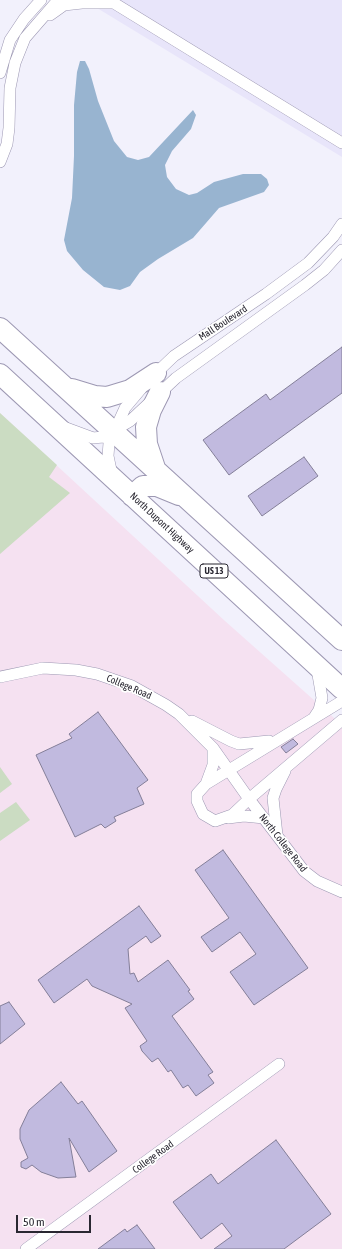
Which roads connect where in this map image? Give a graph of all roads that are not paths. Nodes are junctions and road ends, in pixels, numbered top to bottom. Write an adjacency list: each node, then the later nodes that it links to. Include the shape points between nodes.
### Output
1 (41, 0): 5 (street, via 10,40)
2 (58, 0): 4 (street)
3 (112, 2): 4 (street, via 64,6); 6 (street)
4 (33, 27): 7 (street, via 25,38 15,63 10,88 10,128)
5 (0, 73)
6 (340, 144)
7 (0, 162)
8 (342, 224): 12 (street, Mall Boulevard, via 308,263 174,356)
9 (342, 250): 12 (street, Mall Boulevard, via 324,270 305,285 184,371)
10 (0, 328): 13 (highway)
11 (0, 374): 14 (highway, North Dupont Highway / US 13)
12 (158, 382): 13 (highway, via 107,397); 15 (street, Mall Boulevard, via 131,420); 15 (street, Mall Boulevard, via 125,408); 16 (highway, via 146,427 147,444)
13 (67, 388): 15 (highway)
14 (51, 421): 15 (street, Mall Boulevard, via 93,438 103,437); 17 (highway, North Dupont Highway / US 13)
15 (114, 431): 16 (highway); 17 (street, Mall Boulevard, via 109,442 108,456)
16 (156, 470): 19 (highway)
17 (112, 478): 18 (highway, North Dupont Highway / US 13)
18 (132, 496): 19 (highway, via 143,486 157,486); 21 (highway, North Dupont Highway / US 13)
19 (187, 498): 20 (highway)
20 (342, 640)
21 (316, 665): 23 (highway, North Dupont Highway / US 13); 26 (street, via 322,698)
22 (0, 678): 25 (street, College Road, via 43,668 97,674 132,686)
23 (342, 689)
24 (342, 700): 26 (street)
25 (180, 714): 28 (street, via 239,744); 29 (street, College Road)
26 (315, 716): 28 (street)
27 (342, 720): 30 (street)
28 (275, 740): 31 (street)
29 (213, 748): 31 (street, College Road); 32 (street, via 213,766)
30 (289, 765): 33 (street); 36 (street, via 273,798)
31 (229, 770): 32 (street); 33 (street)
32 (206, 784): 34 (street, via 197,794 199,808 203,814 215,821)
33 (249, 799): 34 (street); 35 (street, North College Road)
34 (227, 818): 35 (street)
35 (264, 818): 36 (street, North College Road)
36 (277, 836): 37 (street, North College Road, via 310,877)
37 (342, 892)
38 (279, 1064): 39 (street, College Road)
39 (26, 1249)

